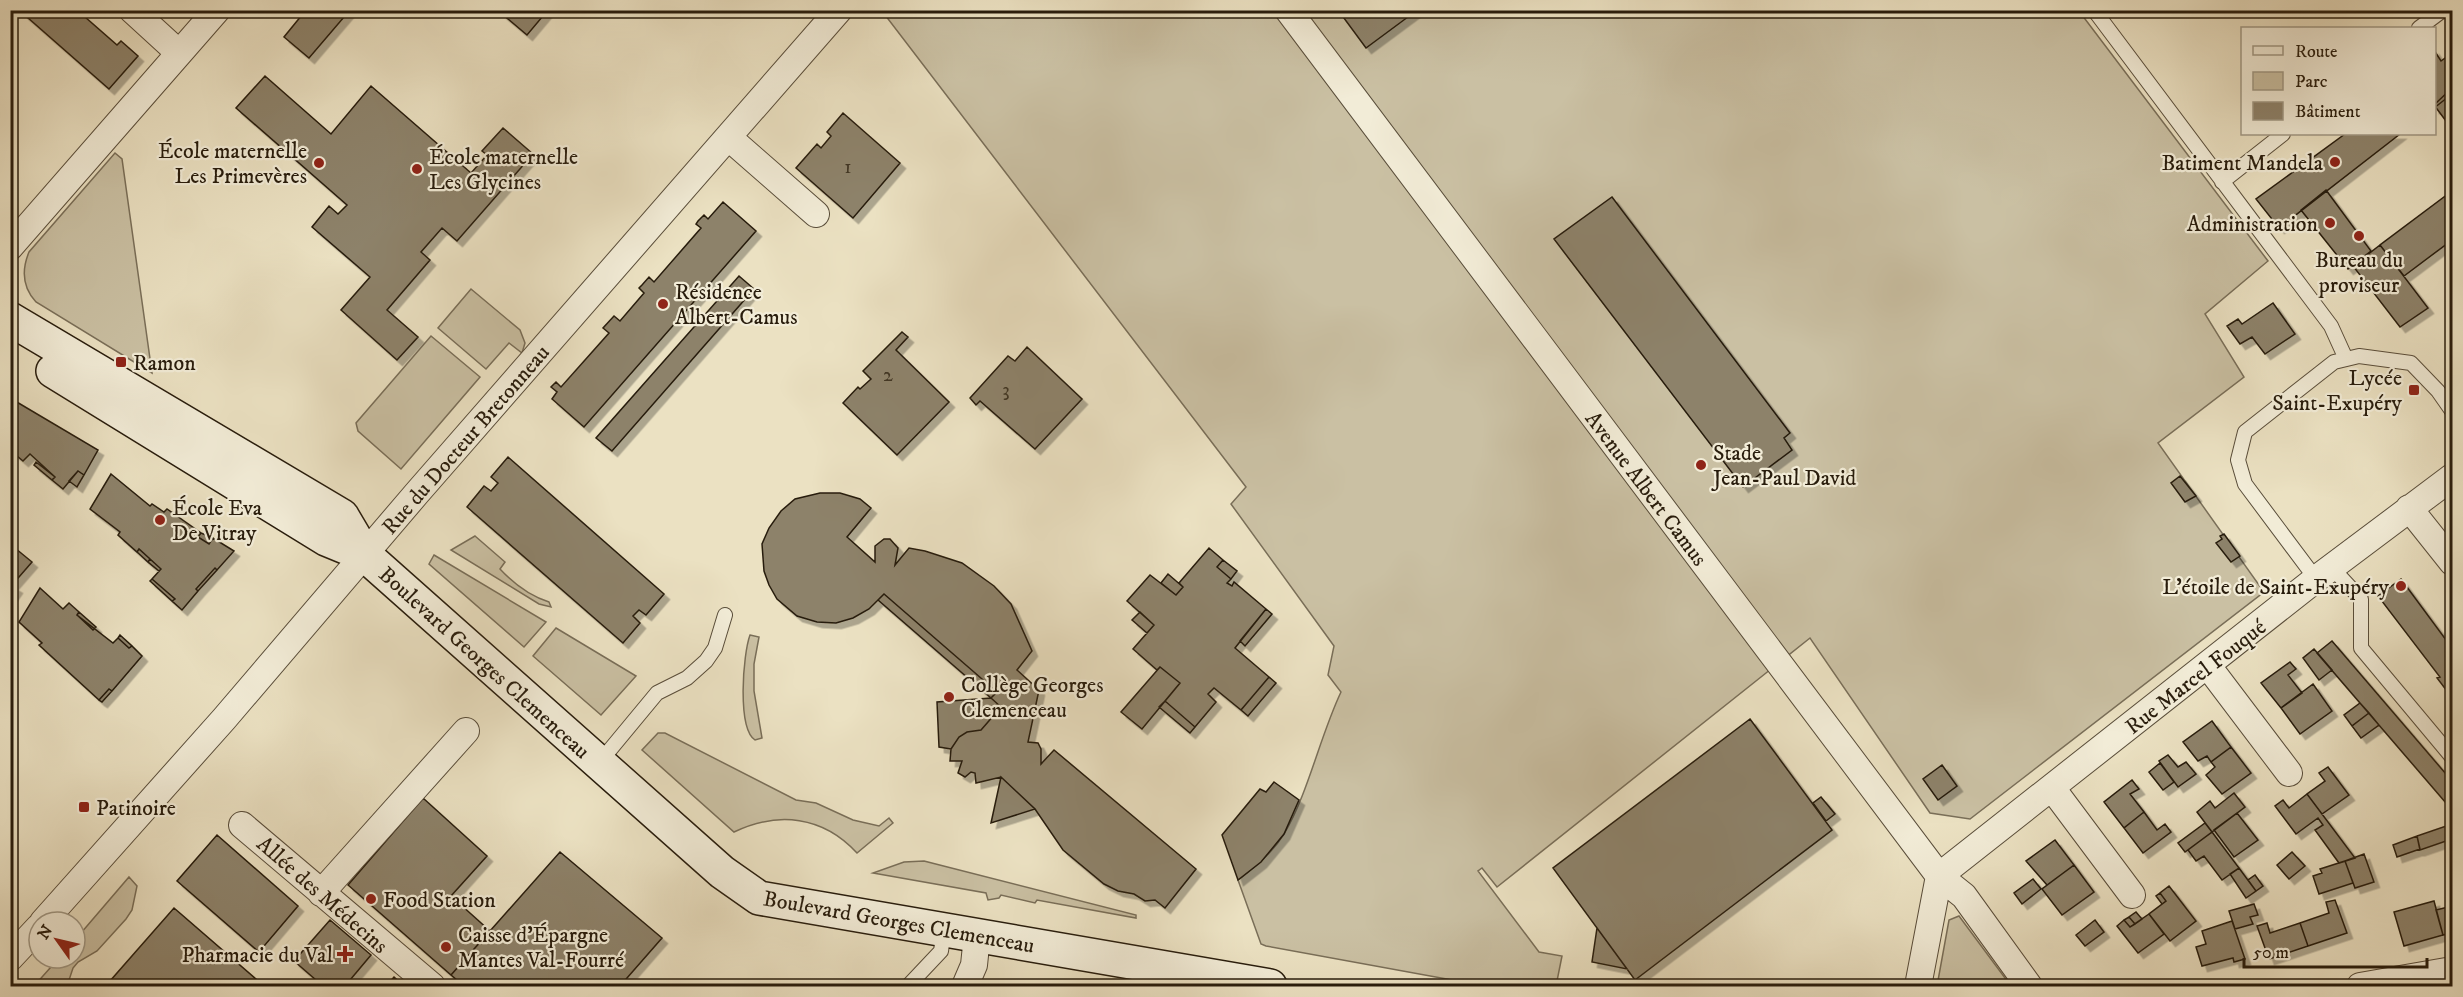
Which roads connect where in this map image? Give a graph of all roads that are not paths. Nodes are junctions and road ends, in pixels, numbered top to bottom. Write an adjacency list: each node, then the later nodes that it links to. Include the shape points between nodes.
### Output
1 (132, 10): 8 (street)
2 (217, 10): 8 (street)
3 (839, 10): 10 (street, Rue du Docteur Bretonneau)
4 (1288, 10): 31 (street, Avenue Albert Camus)
5 (2094, 10): 11 (lane)
6 (2443, 10): 7 (lane)
7 (2420, 27)
8 (179, 53): 13 (street)
9 (2282, 135): 11 (lane)
10 (728, 137): 12 (street); 20 (street, Rue du Docteur Bretonneau)
11 (2222, 182): 16 (lane, via 2331,326)
12 (816, 214)
13 (10, 247)
14 (10, 319): 20 (main road, Boulevard Georges Clemenceau, via 342,516)
15 (10, 345): 20 (main road, Boulevard Georges Clemenceau, via 326,539)
16 (2346, 359): 17 (lane, via 2359,356 2411,363); 22 (lane, via 2334,362 2245,432 2238,460 2245,484)
17 (2452, 411)
18 (2452, 477): 19 (street, Rue Marcel Fouqué)
19 (2409, 508): 21 (street); 22 (street, Rue Marcel Fouqué)
20 (365, 555): 27 (main road, Boulevard Georges Clemenceau); 34 (street, Rue du Docteur Bretonneau)
21 (2452, 562)
22 (2324, 574): 24 (street, Rue Marcel Fouqué); 26 (lane, via 2361,599 2361,648)
23 (725, 615): 27 (lane, via 715,648 706,661 687,678 657,693)
24 (2208, 666): 28 (street); 29 (street, Rue Marcel Fouqué)
25 (466, 731): 32 (street)
26 (2452, 756)
27 (599, 763): 35 (main road, Boulevard Georges Clemenceau, via 722,872 759,898)
28 (2289, 773)
29 (2052, 788): 31 (street, Rue Marcel Fouqué); 33 (street)
30 (243, 825): 32 (street, Allée des Médecins)
31 (1939, 876): 45 (street); 46 (street, Avenue Albert Camus, via 1964,896)
32 (321, 893): 41 (street, Allée des Médecins)
33 (2132, 895)
34 (54, 910)
35 (944, 930): 36 (main road, Boulevard Georges Clemenceau); 42 (lane, via 941,951)
36 (977, 936): 40 (main road, Boulevard Georges Clemenceau); 43 (street, via 974,965)
37 (27, 940): 38 (street)
38 (10, 958)
39 (2452, 970): 47 (street)
40 (1229, 983): 44 (main road, Boulevard Georges Clemenceau)
41 (432, 987)
42 (908, 987)
43 (965, 987)
44 (1270, 987)
45 (1918, 987)
46 (2029, 987)
47 (2360, 987)

